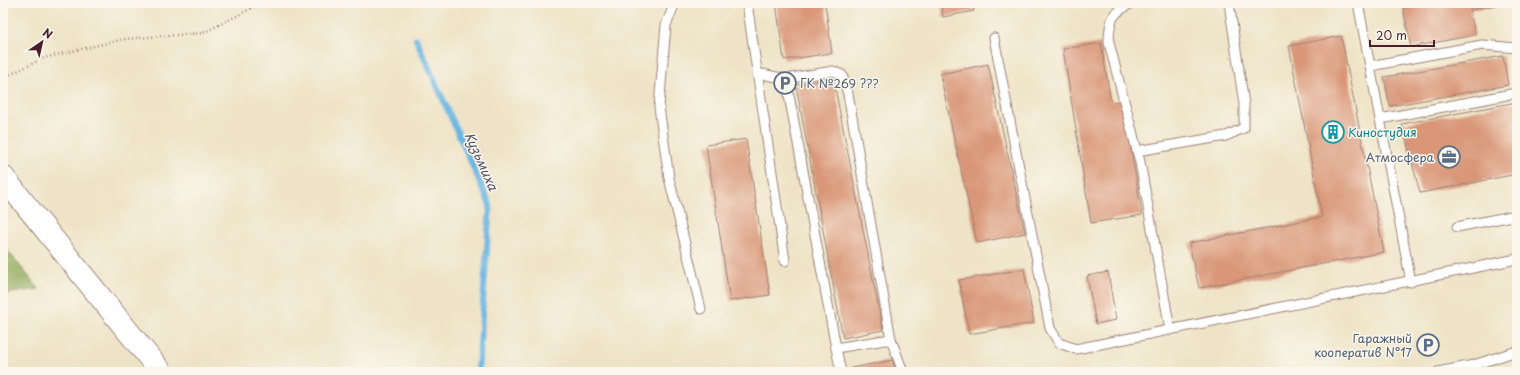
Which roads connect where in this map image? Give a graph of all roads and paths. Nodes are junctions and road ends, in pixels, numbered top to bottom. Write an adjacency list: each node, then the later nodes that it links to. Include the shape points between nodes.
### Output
1 (262, 3): 11 (path, via 203,33 124,39 44,58)
2 (675, 3): 22 (lane, via 666,25 659,107 669,178)
3 (747, 3): 10 (lane)
4 (1132, 3): 15 (lane, via 1120,9 1109,25 1109,43)
5 (1229, 3): 15 (lane, via 1244,104 1244,128 1226,136)
6 (1358, 3): 9 (lane)
7 (994, 38): 23 (lane, via 1050,328 1060,343 1076,349)
8 (1517, 48): 9 (lane, via 1482,45)
9 (1370, 66): 14 (lane)
10 (757, 73): 12 (lane); 20 (lane)
11 (3, 78)
12 (786, 79): 24 (lane, via 833,71 842,75 848,94); 25 (lane)
13 (1517, 93): 14 (lane)
14 (1380, 119): 21 (lane)
15 (1137, 151): 23 (lane)
16 (3, 177): 27 (main road)
17 (1517, 215): 18 (lane)
18 (1457, 227)
19 (1517, 259): 21 (lane)
20 (785, 261)
21 (1411, 282): 23 (lane)
22 (701, 309)
23 (1170, 329)
24 (891, 340): 25 (lane); 29 (lane)
25 (836, 348): 28 (lane)
26 (1517, 351): 30 (lane, via 1474,365)
27 (161, 372)
28 (841, 372)
29 (903, 372)
30 (1438, 372)

